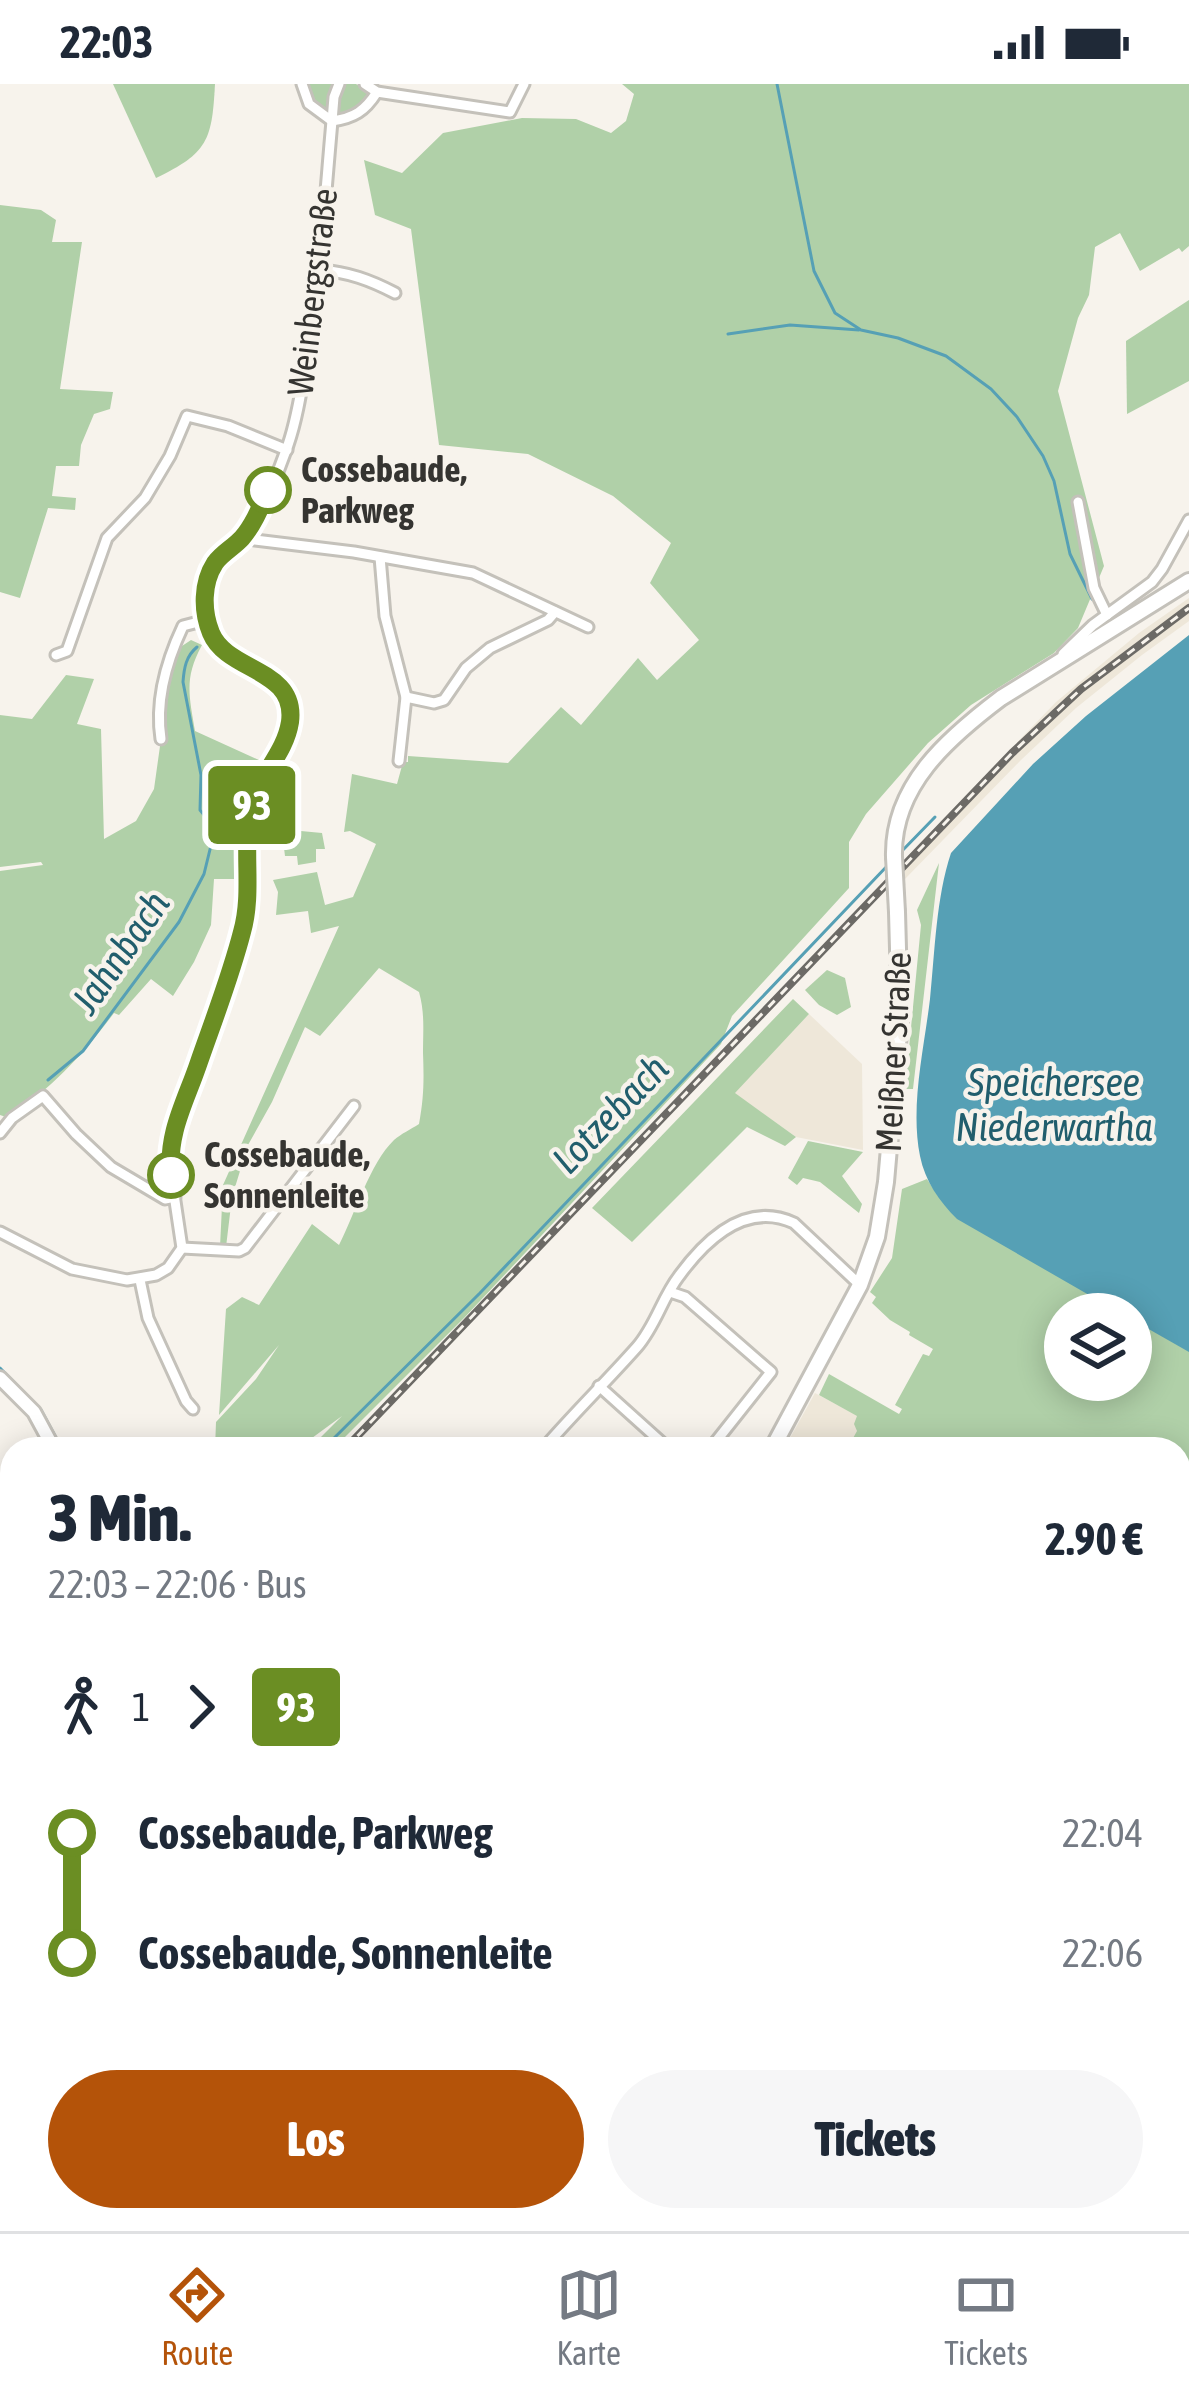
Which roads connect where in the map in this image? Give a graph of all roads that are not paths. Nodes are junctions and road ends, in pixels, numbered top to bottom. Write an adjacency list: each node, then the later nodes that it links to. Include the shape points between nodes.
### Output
1 (302, 84): 6 (street, via 309,104)
2 (339, 84): 6 (street, Weinbergstraße)
3 (365, 84): 5 (street)
4 (524, 84): 5 (street, via 510,112)
5 (377, 92): 6 (street, via 360,113)
6 (332, 121): 7 (street, Weinbergstraße)
7 (320, 270): 8 (street); 9 (street, Weinbergstraße)
8 (395, 293)
9 (287, 450): 12 (street, Weinbergstraße); 19 (street, via 187,416 146,498 107,538 67,651)
10 (1078, 502): 16 (street)
11 (1189, 520): 16 (street, via 1152,582)
12 (245, 534): 13 (street); 17 (street, Weinbergstraße, via 213,565)
13 (380, 557): 15 (street, via 473,573); 21 (street)
14 (1189, 581): 20 (main road, Meißner Straße)
15 (555, 612): 18 (street); 21 (street, via 490,648 444,700)
16 (1107, 615): 20 (street)
17 (206, 620): 22 (street, via 183,626 170,654 159,699); 26 (street, via 220,648 280,686 290,722 251,807 242,934 175,1120)
18 (588, 627)
19 (56, 656)
20 (1061, 659): 30 (main road, Meißner Straße, bridge, via 975,717 924,769 902,806 893,857 901,1022 886,1182)
21 (406, 697): 23 (street)
22 (161, 739)
23 (399, 761)
24 (354, 1106): 28 (street, via 245,1248)
25 (0, 1133): 26 (street, via 43,1096 111,1167 165,1199)
26 (175, 1197): 28 (street)
27 (0, 1232): 29 (street, via 72,1269)
28 (182, 1248): 29 (street, via 168,1268)
29 (140, 1280): 34 (street, via 148,1318)
30 (860, 1285): 31 (street, via 794,1222 763,1216 721,1231); 39 (main road, Meißner Straße)
31 (670, 1292): 33 (street, via 654,1325); 38 (street, via 771,1372)
32 (0, 1378): 35 (street)
33 (598, 1386): 36 (street); 37 (street)
34 (193, 1409)
35 (48, 1437)
36 (553, 1437)
37 (655, 1437)
38 (720, 1437)
39 (778, 1437)

